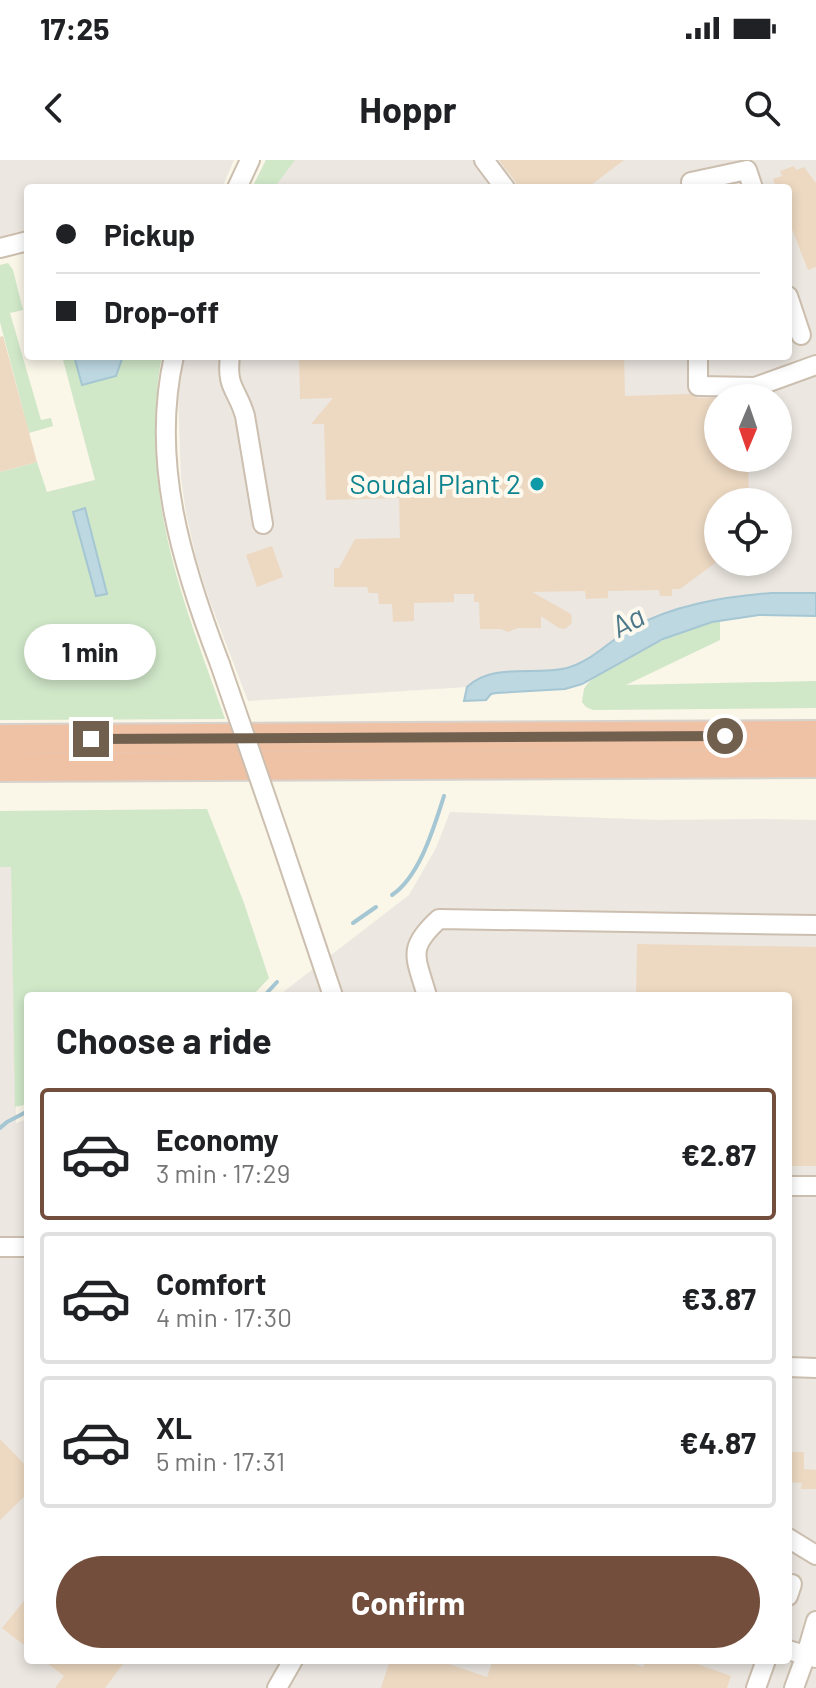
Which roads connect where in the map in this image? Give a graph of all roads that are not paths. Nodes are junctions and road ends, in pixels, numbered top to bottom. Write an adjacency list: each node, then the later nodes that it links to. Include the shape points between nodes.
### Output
1 (250, 160): 3 (street)
2 (484, 160): 4 (street)
3 (239, 184)
4 (502, 184)
5 (691, 184): 6 (street, via 747,170)
6 (752, 184)
7 (24, 242): 8 (street)
8 (0, 248)
9 (792, 307): 10 (street)
10 (802, 335)
11 (173, 360): 21 (street, bridge, via 165,436 168,483 184,560)
12 (230, 360): 15 (street, via 228,377 245,416)
13 (698, 360): 14 (street, via 698,386 755,387)
14 (816, 365)
15 (263, 524)
16 (816, 735): 17 (highway)
17 (0, 739)
18 (816, 763): 19 (highway)
19 (0, 767)
20 (816, 925): 22 (street, via 439,919 423,933 415,953)
21 (332, 992)
22 (426, 992)
23 (792, 1186): 24 (street)
24 (816, 1186)
25 (0, 1247): 26 (street)
26 (24, 1247)
27 (792, 1367): 28 (street)
28 (816, 1368)
29 (792, 1540): 30 (street)
30 (816, 1555)
31 (816, 1621): 32 (street)
32 (803, 1654): 37 (street)
33 (291, 1664): 35 (street)
34 (765, 1664): 36 (street)
35 (277, 1688)
36 (756, 1688)
37 (794, 1688)

